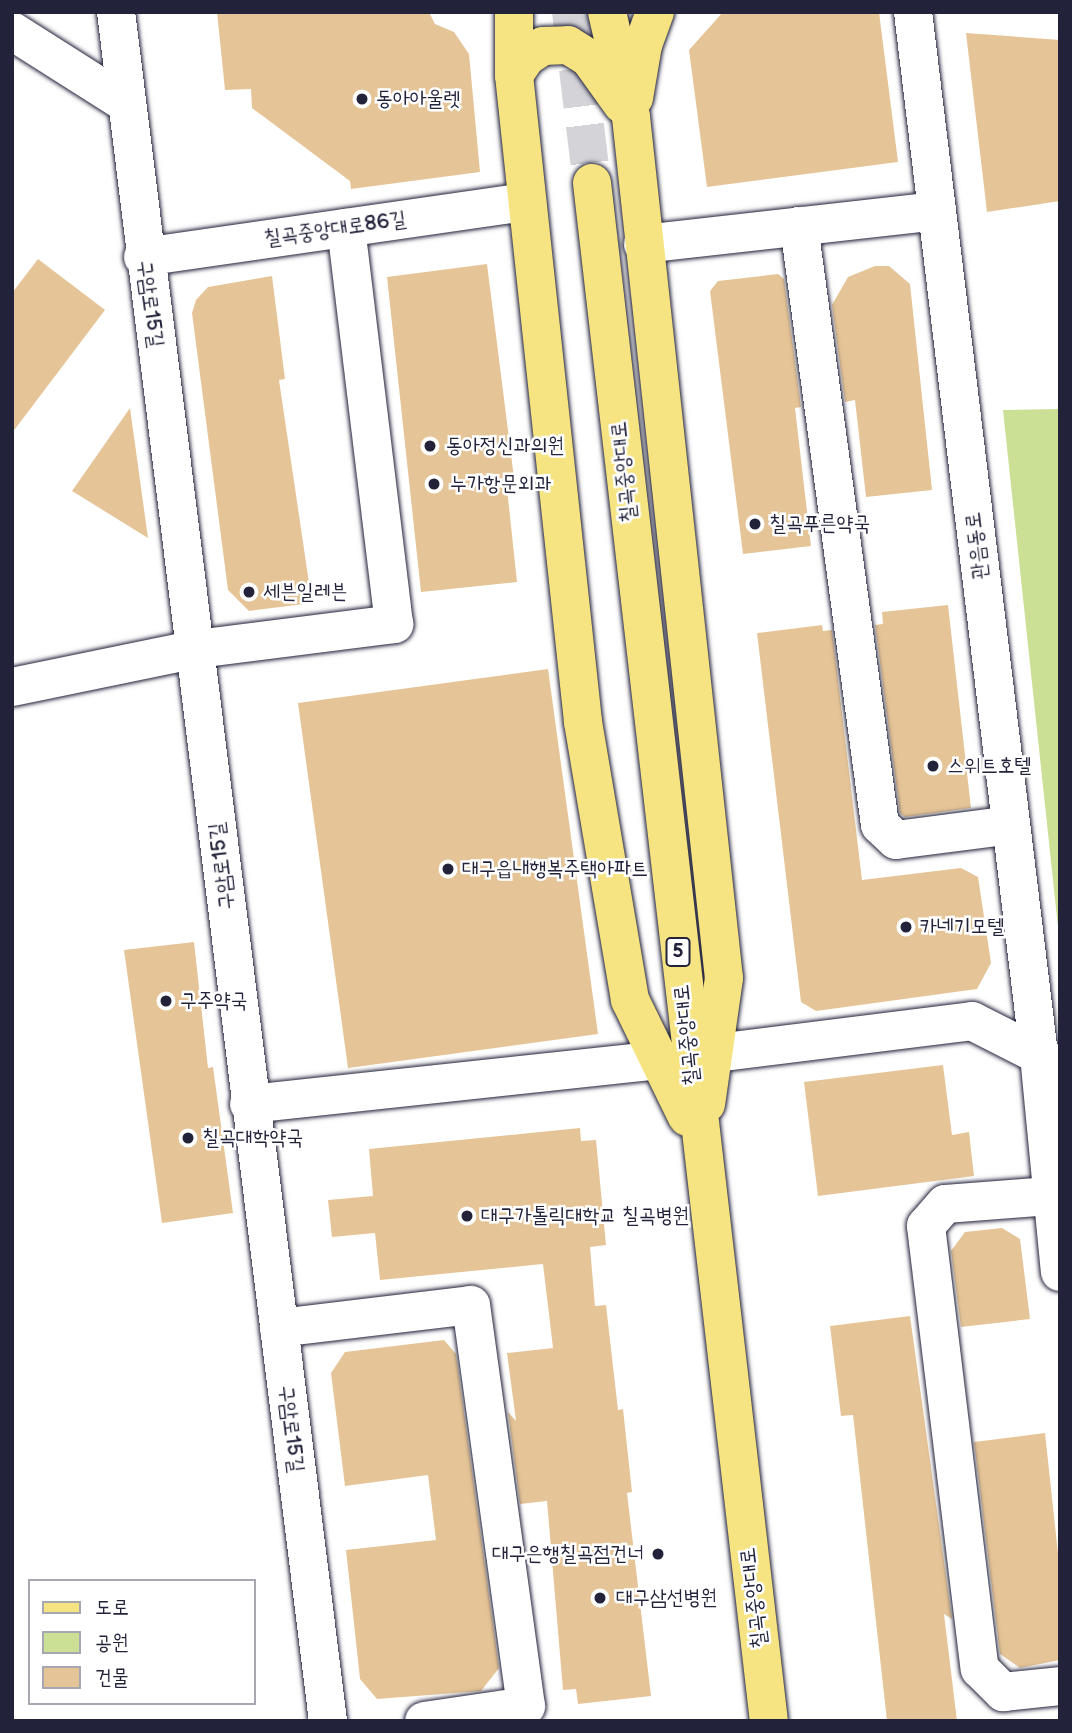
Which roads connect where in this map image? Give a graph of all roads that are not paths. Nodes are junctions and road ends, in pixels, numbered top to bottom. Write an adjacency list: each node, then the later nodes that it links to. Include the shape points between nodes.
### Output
1 (116, 12): 8 (street, 구암로15길)
2 (607, 12): 9 (main road)
3 (654, 12): 9 (main road, via 643,45)
4 (913, 12): 12 (street, 관음동로)
5 (507, 20): 7 (main road)
6 (12, 31): 8 (street)
7 (514, 75): 9 (main road, via 526,57 543,46 568,45 589,58); 11 (main road)
8 (127, 104): 16 (street, 구암로15길)
9 (631, 117): 15 (main road)
10 (592, 183): 24 (main road, 칠곡중앙대로 / 5)
11 (527, 202): 14 (street, 칠곡중앙대로86길); 21 (main road, via 583,722 630,1000)
12 (936, 211): 13 (street); 19 (street, 관음동로)
13 (799, 226): 15 (street); 19 (street, via 880,825 896,839)
14 (346, 228): 16 (street, 칠곡중앙대로86길); 17 (street, via 394,624)
15 (643, 244): 20 (main road, via 724,978)
16 (143, 257): 17 (street, 구암로15길)
17 (197, 649): 18 (street); 23 (street, 구암로15길)
18 (12, 687)
19 (1011, 825): 22 (street, 관음동로)
20 (716, 1053): 22 (street, via 972,1020); 24 (main road)
21 (659, 1060): 23 (street); 24 (main road)
22 (1049, 1062): 25 (street, 관음동로)
23 (249, 1104): 27 (street, 구암로15길)
24 (699, 1141): 31 (main road, 칠곡중앙대로 / 5)
25 (1050, 1196): 26 (street, 관음동로); 28 (street, via 945,1204 926,1226 980,1670 1003,1692)
26 (1060, 1272)
27 (279, 1328): 29 (street, 구암로15길); 30 (street, via 471,1306 526,1706)
28 (1060, 1686)
29 (328, 1721)
30 (424, 1721)
31 (769, 1721)

